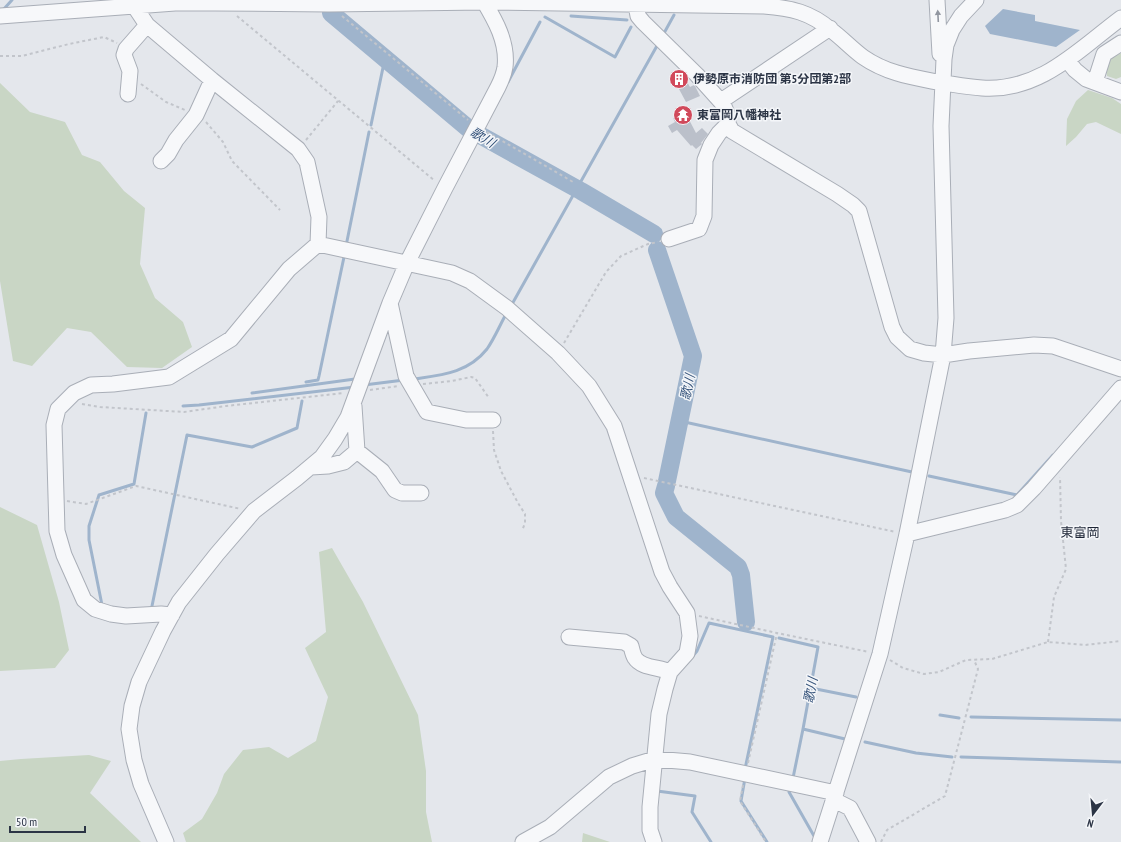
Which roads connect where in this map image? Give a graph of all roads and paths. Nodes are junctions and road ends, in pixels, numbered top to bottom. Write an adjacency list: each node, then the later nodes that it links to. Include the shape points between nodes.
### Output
1 (937, 0): 19 (street, one-way to 1)
2 (976, 0): 19 (street, via 956,22 948,37 944,52)
3 (483, 1): 6 (street); 7 (street); 26 (street, via 498,25 503,42 505,67 498,88)
4 (220, 3): 5 (street); 6 (street); 22 (path)
5 (135, 4): 8 (street); 10 (street)
6 (330, 4): 26 (path)
7 (636, 5): 11 (street, via 786,8 811,16); 23 (street, via 640,19)
8 (0, 16)
9 (1121, 18): 15 (street)
10 (147, 25): 13 (street); 17 (street)
11 (830, 28): 19 (street, via 876,66 898,74); 23 (street)
12 (1121, 43): 18 (street, via 1104,54)
13 (126, 49): 14 (path, via 104,37 22,56); 16 (street, via 124,55)
14 (0, 56)
15 (1067, 60): 18 (street, via 1080,75); 19 (street, via 1043,76 1016,86 983,89)
16 (130, 71): 21 (street); 24 (path, via 144,86 166,102)
17 (212, 80): 24 (street); 27 (street)
18 (1095, 82): 20 (street)
19 (942, 83): 37 (street, via 946,318)
20 (1121, 92)
21 (128, 94)
22 (338, 101): 27 (path); 30 (path)
23 (721, 101): 25 (street, via 728,116)
24 (196, 115): 28 (street); 31 (path, via 206,122 223,142 232,161)
25 (728, 124): 32 (street, via 711,145 705,160 704,216 699,229); 37 (street, via 732,131 837,194 858,211 886,309 897,336 910,349)
26 (475, 131): 29 (path); 30 (street)
27 (298, 149): 33 (street, via 307,162 320,217)
28 (161, 162)
29 (573, 182)
30 (445, 188): 34 (street)
31 (280, 210)
32 (669, 239): 36 (path, via 648,244 621,256 606,272)
33 (318, 244): 34 (street); 43 (street, via 289,269 231,339 169,377 91,385 74,393)
34 (407, 263): 35 (street); 36 (street, via 452,273 470,281)
35 (390, 303): 39 (street, via 406,376); 41 (street)
36 (558, 353): 48 (street, via 590,386 604,408 614,426)
37 (943, 355): 38 (street, via 1034,345 1053,346); 53 (street)
38 (1121, 369)
39 (411, 385): 41 (path); 42 (path, via 471,377 475,378); 44 (street, via 427,412 466,420)
40 (1121, 388): 46 (street)
41 (358, 392): 43 (path, via 184,412 100,407); 45 (street); 47 (street, via 348,417 335,439)
42 (488, 398)
43 (67, 401): 50 (street, via 58,409 54,425)
44 (493, 420): 52 (path, via 494,450 501,471 525,514)
45 (357, 451): 47 (street, via 344,462); 49 (street, via 382,471 395,490 402,494)
46 (1057, 460): 53 (street, via 1017,505); 59 (path, via 1060,465 1061,521 1066,569 1054,597)
47 (311, 468): 51 (street)
48 (631, 475): 53 (path); 54 (street, via 662,572)
49 (421, 493)
50 (56, 499): 51 (path, via 86,504 136,486); 55 (street, via 57,531 84,600 95,609 111,614)
51 (254, 512): 55 (street, via 217,554 179,602)
52 (522, 531)
53 (907, 534): 60 (street)
54 (687, 613): 56 (path); 62 (street, via 690,636 687,653)
55 (172, 615): 66 (street, via 139,682 129,729 141,784)
56 (776, 633): 60 (path); 64 (path)
57 (569, 637): 62 (street, via 624,642 632,646 634,658 642,665)
58 (1121, 641): 59 (path, via 1085,645)
59 (1048, 642): 61 (path, via 992,659)
60 (880, 654): 61 (path, via 903,668 924,674 939,672 966,660); 65 (street)
61 (974, 660): 72 (path, via 978,669 945,796 888,830)
62 (670, 672): 63 (street, via 659,714)
63 (655, 759): 64 (street, via 690,762); 67 (street, via 609,777 550,826); 68 (street, via 650,807 650,830)
64 (746, 773): 65 (street); 69 (path, via 740,801)
65 (835, 797): 70 (street); 71 (street, via 850,808)
66 (166, 842)
67 (522, 842)
68 (654, 842)
69 (766, 842)
70 (820, 842)
71 (868, 842)
72 (881, 842)

